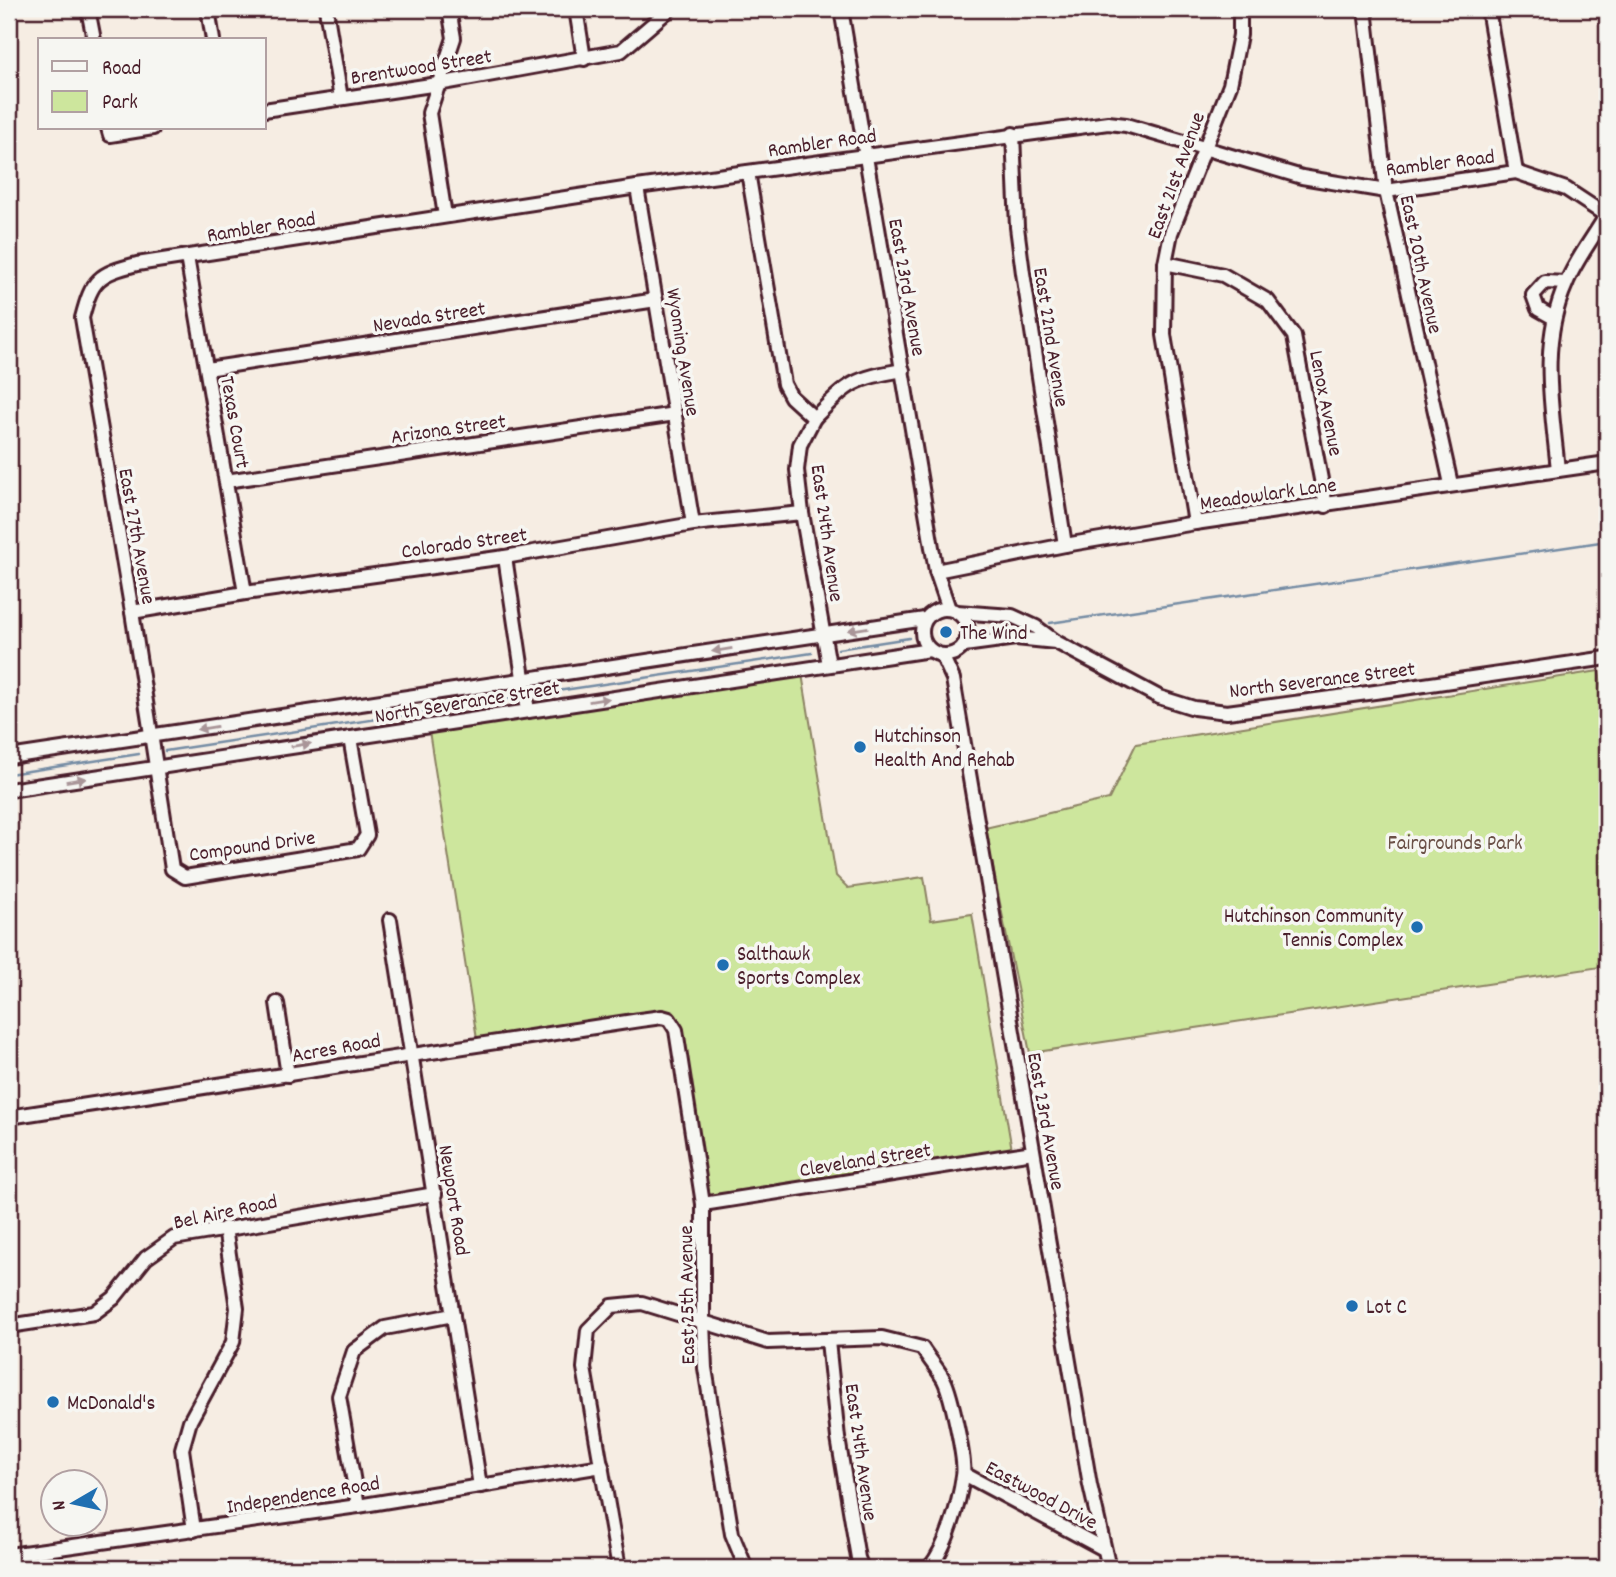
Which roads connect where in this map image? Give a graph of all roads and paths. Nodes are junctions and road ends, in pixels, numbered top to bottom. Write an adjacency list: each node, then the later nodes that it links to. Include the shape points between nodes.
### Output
1 (88, 9): 11 (street)
2 (208, 9): 12 (street)
3 (326, 9): 15 (street)
4 (449, 9): 14 (street, via 454,38)
5 (576, 9): 13 (street)
6 (670, 9): 13 (street, Brentwood Street, via 621,51)
7 (841, 9): 19 (street, East 23rd Avenue)
8 (1240, 9): 18 (street, East 21st Avenue, via 1230,85)
9 (1365, 9): 23 (street, East 20th Avenue)
10 (1488, 9): 21 (street)
11 (94, 38)
12 (213, 38)
13 (583, 59): 14 (street, Brentwood Street)
14 (438, 83): 15 (street, Brentwood Street); 25 (street, via 429,113)
15 (341, 99): 16 (street, Brentwood Street)
16 (266, 110)
17 (1013, 134): 18 (street, Rambler Road, via 1108,123); 19 (street, Rambler Road); 44 (street, East 22nd Avenue, via 1017,227)
18 (1204, 148): 23 (street, Rambler Road, via 1303,177); 27 (street, East 21st Avenue, via 1171,233)
19 (867, 155): 20 (street, Rambler Road); 33 (street, East 23rd Avenue)
20 (748, 172): 22 (street, Rambler Road); 35 (street, via 784,384)
21 (1516, 172): 23 (street, Rambler Road); 24 (street, Rambler Road, via 1566,189)
22 (637, 187): 25 (street, Rambler Road); 29 (street, Wyoming Avenue)
23 (1386, 191): 39 (street, East 20th Avenue)
24 (1607, 215): 28 (street)
25 (445, 216): 26 (street, Rambler Road)
26 (187, 257): 31 (street, Rambler Road, via 107,272 89,292 82,318); 32 (street, Texas Court)
27 (1165, 263): 40 (street, Lenox Avenue, via 1223,275 1268,301 1294,336); 42 (street, East 21st Avenue, via 1164,335)
28 (1566, 284): 30 (street); 30 (street, via 1545,282 1533,295 1538,309)
29 (656, 300): 32 (street, Nevada Street); 34 (street, Wyoming Avenue)
30 (1554, 318): 37 (street, via 1549,376)
31 (85, 344): 49 (street, East 27th Avenue)
32 (207, 369): 38 (street, Texas Court)
33 (903, 370): 35 (street, via 862,377 844,387); 46 (street, East 23rd Avenue)
34 (675, 414): 38 (street, Arizona Street); 43 (street, Wyoming Avenue)
35 (814, 418): 41 (street, East 24th Avenue, via 798,456)
36 (1607, 463): 37 (street, Meadowlark Lane)
37 (1558, 470): 39 (street, Meadowlark Lane)
38 (226, 481): 47 (street, Texas Court)
39 (1451, 484): 40 (street, Meadowlark Lane)
40 (1326, 506): 42 (street, Meadowlark Lane)
41 (802, 513): 43 (street, Colorado Street); 51 (street, East 24th Avenue)
42 (1195, 523): 44 (street, Meadowlark Lane)
43 (693, 524): 45 (street, Colorado Street)
44 (1066, 544): 46 (street, Meadowlark Lane)
45 (505, 556): 47 (street, Colorado Street); 58 (street)
46 (936, 571): 48 (street, East 23rd Avenue); 50 (street, East 23rd Avenue)
47 (246, 593): 49 (street, Colorado Street)
48 (953, 610): 50 (street); 52 (street, North Severance Street, via 1012,616); 53 (street, via 967,627)
49 (132, 612): 60 (street, East 27th Avenue)
50 (930, 615): 51 (street, North Severance Street, one-way to 51); 54 (street, via 923,625 923,639)
51 (824, 635): 56 (street, East 24th Avenue); 58 (street, North Severance Street, one-way to 58)
52 (1056, 642): 53 (street, North Severance Street, via 1016,638); 55 (street, North Severance Street, via 1159,696 1194,708 1227,712)
53 (962, 647): 54 (street, via 952,654); 57 (street, East 23rd Avenue)
54 (936, 652): 56 (street, North Severance Street); 57 (street, East 23rd Avenue)
55 (1607, 658)
56 (829, 665): 59 (street, North Severance Street, one-way to 56)
57 (953, 679): 71 (street, East 23rd Avenue)
58 (524, 680): 59 (street); 60 (street, North Severance Street, one-way to 60)
59 (528, 711): 61 (street, North Severance Street)
60 (151, 736): 62 (street, North Severance Street); 63 (street, Compound Drive)
61 (350, 738): 63 (street, North Severance Street, one-way to 61); 63 (street, Compound Drive, via 367,835 358,849 185,877 172,869)
62 (9, 758)
63 (156, 767): 64 (street, North Severance Street, one-way to 63)
64 (9, 790)
65 (390, 920): 68 (street, Newport Road)
66 (277, 1003): 69 (street)
67 (670, 1019): 68 (street, Acres Road); 73 (street, East 25th Avenue, via 676,1030)
68 (412, 1054): 69 (street, Acres Road); 72 (street, Newport Road)
69 (288, 1075): 70 (street, Acres Road)
70 (9, 1117)
71 (1033, 1152): 73 (street, Cleveland Street); 84 (street, East 23rd Avenue)
72 (435, 1194): 74 (street, Bel Aire Road); 75 (street, Newport Road)
73 (704, 1204): 76 (street, East 25th Avenue)
74 (225, 1228): 77 (street, Bel Aire Road, via 174,1238 146,1258 114,1298 94,1313); 83 (street, via 237,1308 233,1342 190,1421 182,1449)
75 (453, 1315): 81 (street, Newport Road); 82 (street, via 385,1328 354,1351 339,1396)
76 (703, 1323): 78 (street, via 768,1342); 79 (street, via 642,1303 612,1306 588,1330 584,1368); 87 (street, East 25th Avenue, via 705,1368 732,1534)
77 (9, 1326)
78 (828, 1341): 80 (street, via 882,1338 922,1348 945,1382); 88 (street, East 24th Avenue, via 838,1438)
79 (602, 1466): 81 (street, Independence Road); 86 (street)
80 (964, 1474): 84 (street, Eastwood Drive); 89 (street, via 949,1528)
81 (480, 1486): 82 (street, Independence Road)
82 (358, 1506): 83 (street, Independence Road)
83 (194, 1530): 85 (street, Independence Road)
84 (1102, 1548): 90 (street, East 23rd Avenue)
85 (9, 1555)
86 (619, 1568)
87 (746, 1568)
88 (862, 1568)
89 (929, 1568)
90 (1108, 1568)

